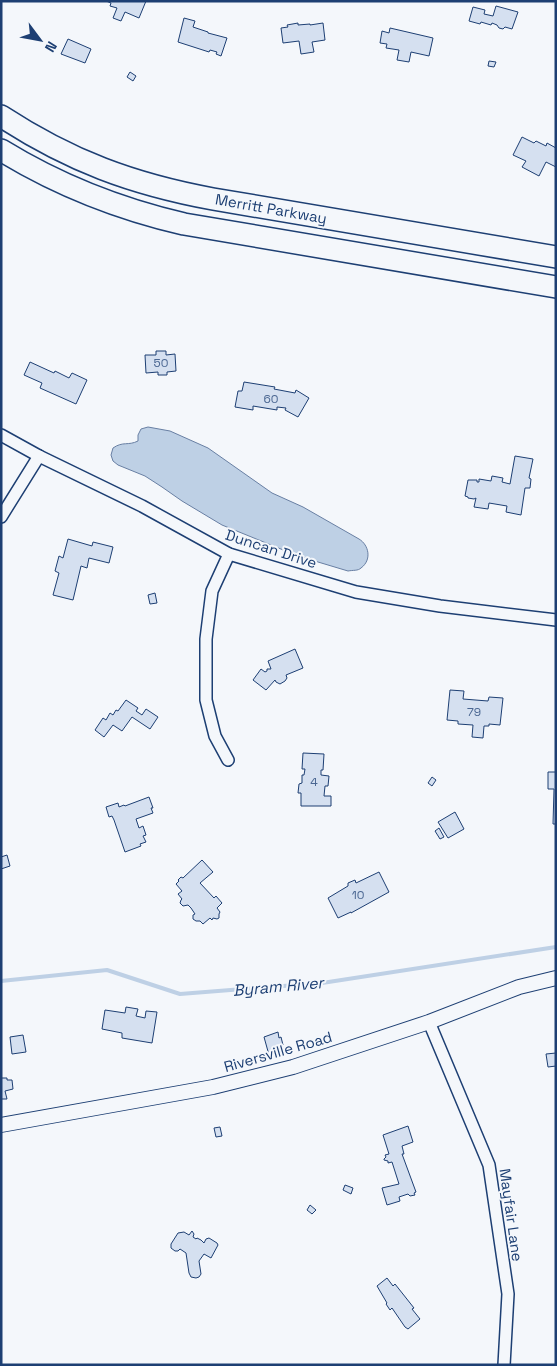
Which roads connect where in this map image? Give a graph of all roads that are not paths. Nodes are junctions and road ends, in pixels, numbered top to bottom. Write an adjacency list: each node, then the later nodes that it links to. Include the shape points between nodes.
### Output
1 (1, 116): 3 (highway, Merritt Parkway, via 81,160 167,190)
2 (1, 150): 4 (highway, Merritt Parkway, via 74,189 161,219)
3 (556, 257)
4 (556, 287)
5 (1, 435): 6 (street, Duncan Drive)
6 (39, 456): 7 (street); 8 (street, Duncan Drive, via 142,506)
7 (1, 516)
8 (229, 554): 9 (street, Duncan Drive, via 356,592); 10 (street, via 212,591 206,639 206,700 215,736)
9 (556, 620)
10 (228, 760)
11 (556, 978): 12 (street, Riversville Road, via 519,987)
12 (429, 1022): 13 (street, Riversville Road, via 294,1067 213,1087); 14 (street, Mayfair Lane, via 489,1165 508,1294)
13 (1, 1125)
14 (504, 1365)

